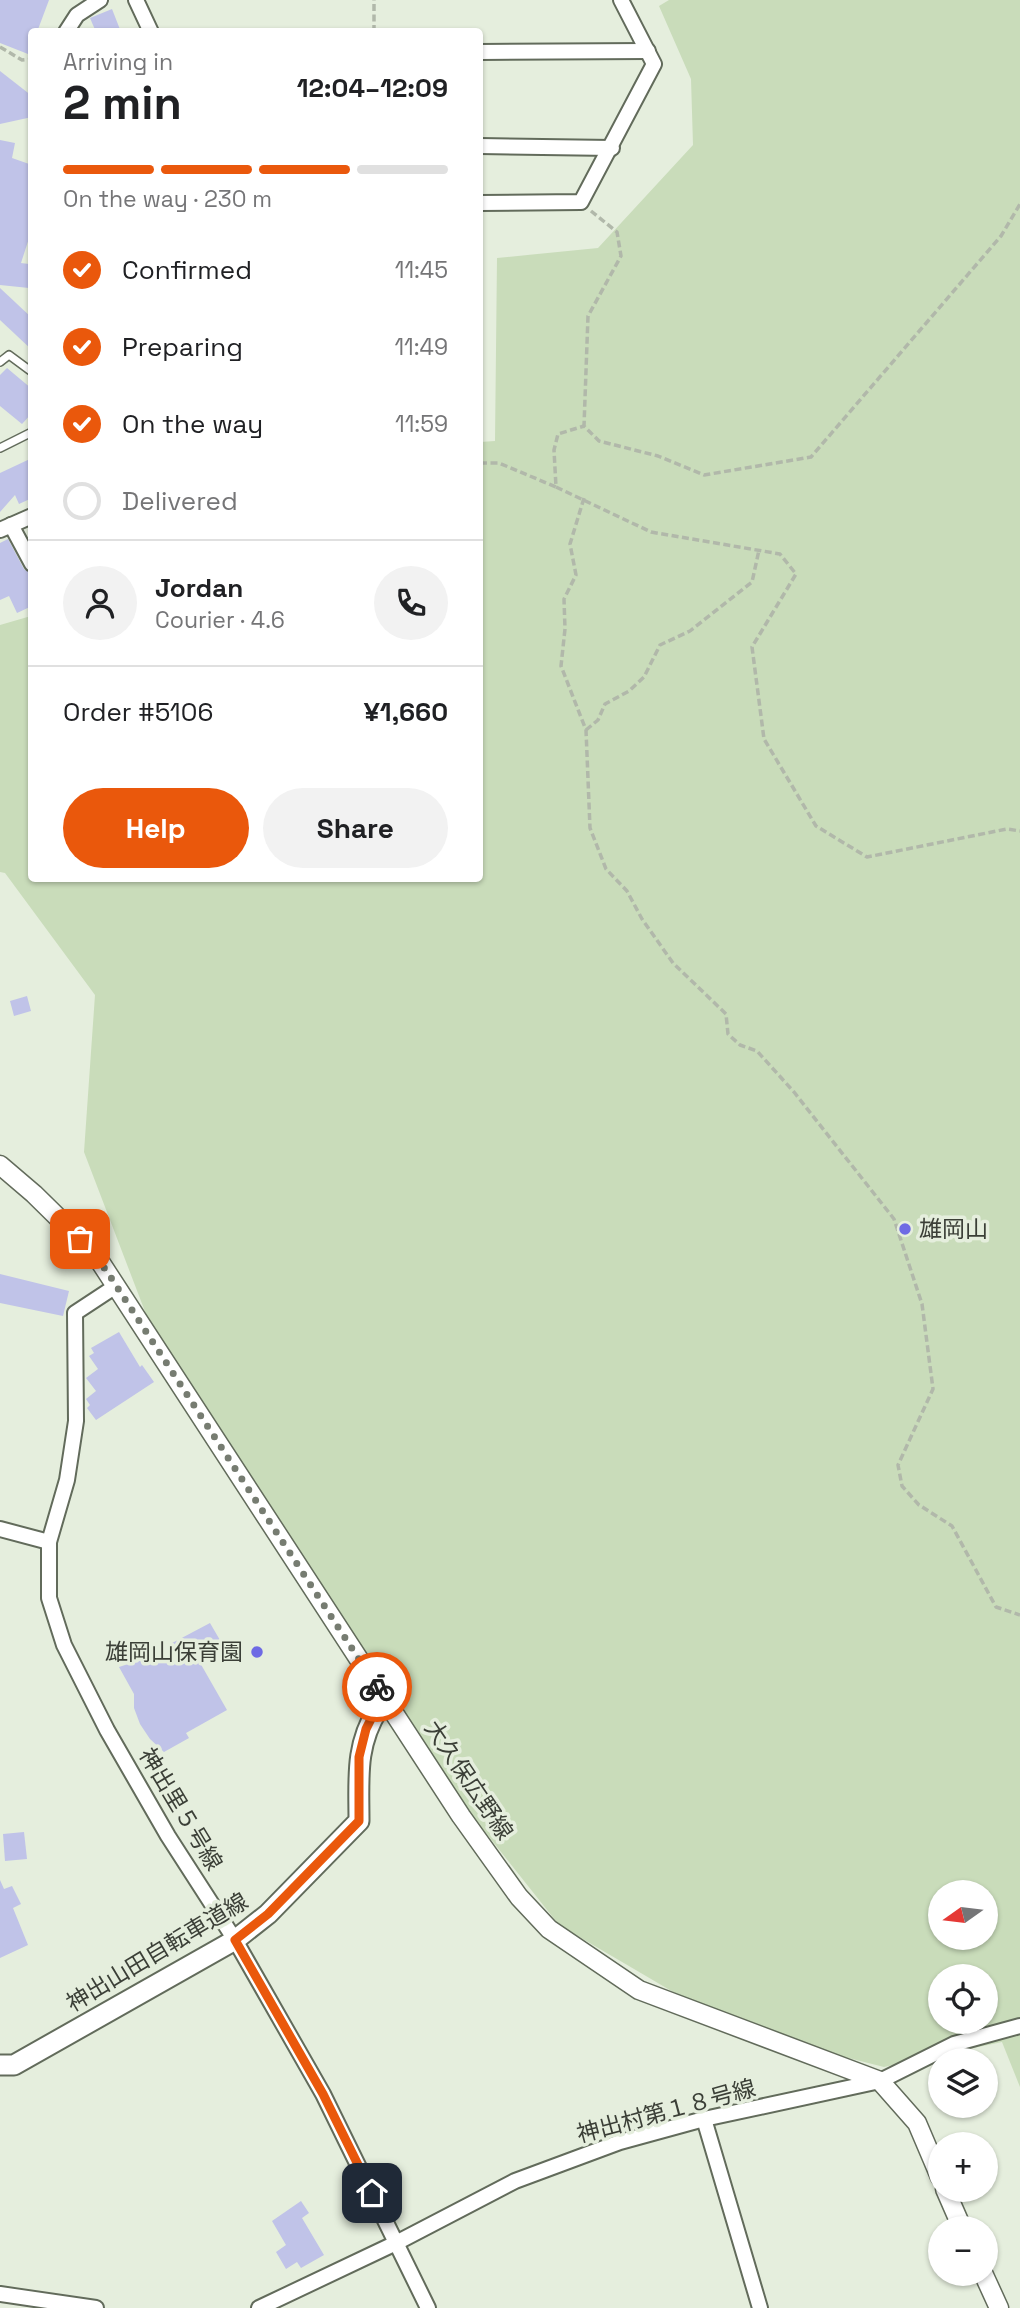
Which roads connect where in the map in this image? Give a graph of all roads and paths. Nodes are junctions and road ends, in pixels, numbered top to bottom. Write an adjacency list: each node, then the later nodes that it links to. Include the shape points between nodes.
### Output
1 (100, 0): 5 (street, via 77,15)
2 (136, 0): 6 (street)
3 (374, 0): 7 (path)
4 (621, 0): 9 (street)
5 (69, 28)
6 (149, 28)
7 (374, 28)
8 (0, 47): 11 (path)
9 (648, 51): 10 (street); 13 (street, via 654,64)
10 (483, 52)
11 (28, 59)
12 (483, 146): 13 (street)
13 (611, 148): 14 (street)
14 (581, 202): 15 (street); 19 (path, via 617,232 621,256 588,316)
15 (483, 203)
16 (1020, 204): 19 (path, via 1001,236 811,457 704,475 658,456 599,441)
17 (0, 362): 18 (lane, via 9,355)
18 (28, 369)
19 (584, 426): 23 (path, via 558,434)
20 (28, 434): 21 (lane)
21 (0, 448)
22 (483, 463): 23 (path, via 499,463)
23 (556, 487): 24 (path)
24 (584, 498): 27 (path, via 651,532); 29 (path, via 570,544 576,575 564,599 561,666)
25 (28, 518): 26 (street)
26 (6, 527): 28 (street)
27 (759, 550): 29 (path, via 752,582 690,631 660,645 644,677 605,704 598,720); 30 (path, via 780,554 796,574 752,647 764,739 816,826 867,857 1007,829)
28 (28, 558)
29 (586, 730): 35 (path, via 590,828 606,869 627,891 673,963 726,1014 728,1034 757,1051 794,1092 894,1219 922,1304 933,1390 898,1465 902,1486 919,1505 953,1526 996,1607)
30 (1020, 831)
31 (0, 1165): 32 (street, 大久保広野線, via 95,1254)
32 (116, 1286): 34 (street, 神出里５号線, via 75,1313 76,1421 67,1480); 36 (street, 大久保広野線)
33 (0, 1529): 34 (street)
34 (49, 1542): 37 (street, 神出里５号線, via 49,1598 64,1645 107,1730)
35 (1020, 1615)
36 (380, 1702): 37 (main road, 神出山田自転車道線, via 359,1757 359,1821 268,1914); 40 (street, 大久保広野線, via 519,1897 549,1929 639,1990)
37 (235, 1940): 39 (main road, 神出山田自転車道線, via 13,2065); 43 (street, 神出里５号線, via 323,2094)
38 (1020, 2026): 40 (street, 神出村第１８号線, via 954,2045)
39 (0, 2065)
40 (880, 2081): 41 (street, 神出村第１８号線); 42 (street, 大久保広野線, via 916,2123)
41 (704, 2119): 43 (street, 神出村第１８号線, via 620,2142 515,2181); 49 (street)
42 (928, 2150)
43 (396, 2243): 47 (street, 神出村第１８号線); 48 (street, 神出里５号線)
44 (989, 2286): 50 (street)
45 (0, 2294): 46 (street)
46 (96, 2308)
47 (260, 2308)
48 (428, 2308)
49 (760, 2308)
50 (999, 2308)

